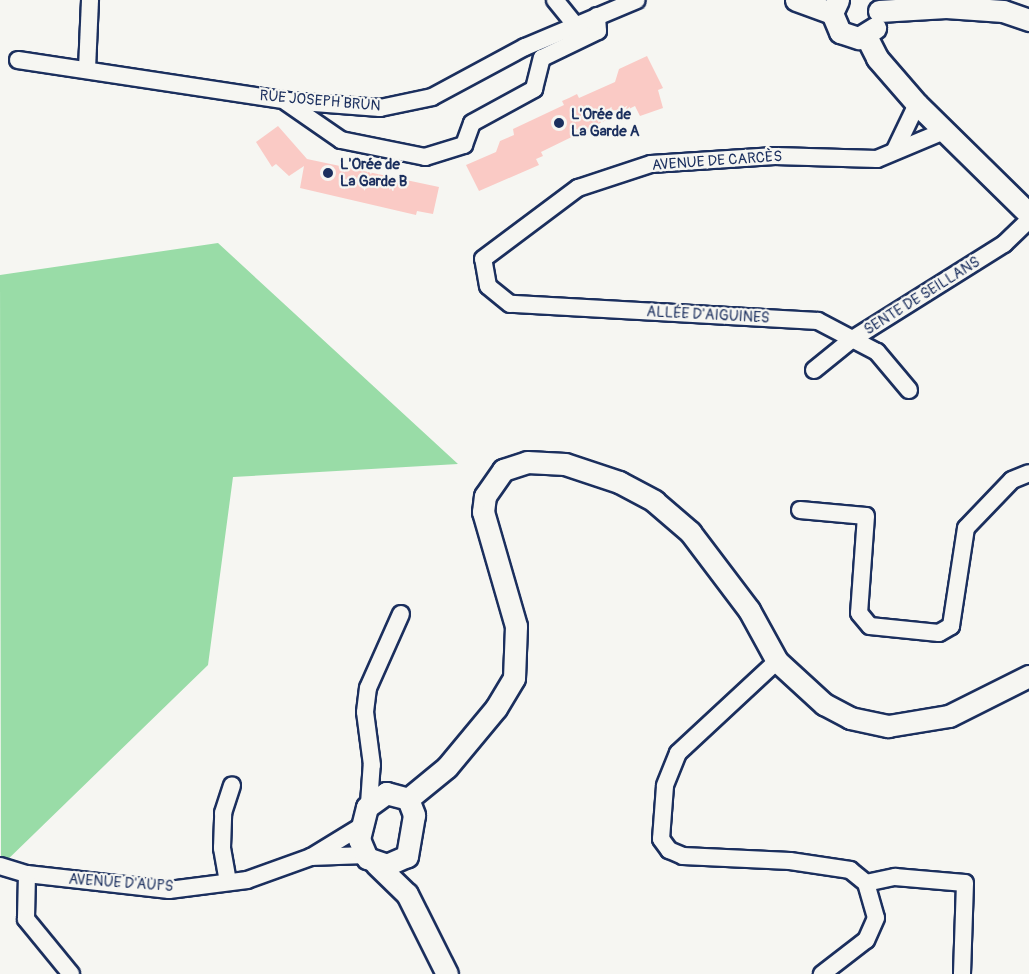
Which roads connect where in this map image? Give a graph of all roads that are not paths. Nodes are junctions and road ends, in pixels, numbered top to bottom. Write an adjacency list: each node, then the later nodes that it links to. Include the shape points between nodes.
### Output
1 (90, 0): 13 (street)
2 (555, 0): 10 (street)
3 (637, 0): 8 (street, RUE JOSEPH BRUN)
4 (796, 0): 6 (street)
5 (919, 3): 7 (street); 9 (street, via 1003,11)
6 (834, 4): 11 (street, via 835,26 846,36)
7 (877, 6): 11 (street, via 877,26)
8 (597, 16): 10 (street, RUE JOSEPH BRUN); 14 (street, via 598,31 542,58 534,89 472,123 464,145 425,158 341,140)
9 (1029, 20)
10 (575, 25): 14 (street, RUE JOSEPH BRUN, via 432,97 380,108)
11 (866, 36): 15 (street, via 877,58)
12 (18, 60): 13 (street, RUE JOSEPH BRUN)
13 (87, 69): 14 (street, RUE JOSEPH BRUN)
14 (283, 100)
15 (916, 105): 16 (street); 17 (street)
16 (944, 131): 17 (street, AVENUE DE CARCÈS); 18 (street)
17 (896, 150): 20 (street, AVENUE DE CARCÈS, via 877,159 775,156 651,164 578,188 483,259)
18 (1029, 214)
19 (1029, 220): 21 (street, SENTE DE SEILLANS, via 1004,244)
20 (488, 286): 21 (street, ALLÉE D'AIGUINES, via 510,304 819,321)
21 (850, 340): 22 (street, SENTE DE SEILLANS); 23 (street, ALLÉE D'AIGUINES, via 877,352)
22 (814, 370)
23 (909, 390)
24 (1029, 473): 25 (street, via 1004,488 966,528 951,626 939,633 870,626 859,613 866,516)
25 (800, 510)
26 (401, 614): 29 (street, via 368,688 364,712)
27 (777, 661): 28 (street, via 824,704 850,718 888,726 949,716); 30 (street, via 749,610 696,541 654,501 620,482 566,464 527,462 503,470 485,496 483,512 516,626 513,678 496,708); 42 (street, via 678,753 665,786 661,839 669,850 683,856 790,861 850,870)
28 (1029, 676)
29 (372, 765): 32 (street); 33 (street)
30 (447, 767): 32 (street); 34 (street)
31 (232, 785): 41 (street, via 222,836)
32 (401, 796): 33 (street, via 376,796); 34 (street)
33 (369, 804): 35 (street)
34 (414, 823): 36 (street)
35 (360, 826): 37 (street, AVENUE D'AUPS); 38 (street, via 358,839)
36 (407, 856): 38 (street, via 397,863); 43 (street)
37 (311, 857): 38 (street, AVENUE D'AUPS); 41 (street, AVENUE D'AUPS)
38 (371, 859): 43 (street)
39 (0, 866): 40 (street, AVENUE D'AUPS)
40 (27, 874): 41 (street, AVENUE D'AUPS, via 169,890); 44 (street, via 26,919)
41 (228, 882)
42 (866, 883): 46 (street, via 876,918 866,940); 47 (street, via 895,877 965,883)
43 (407, 894): 45 (street)
44 (71, 974)
45 (447, 974)
46 (822, 974)
47 (962, 974)

